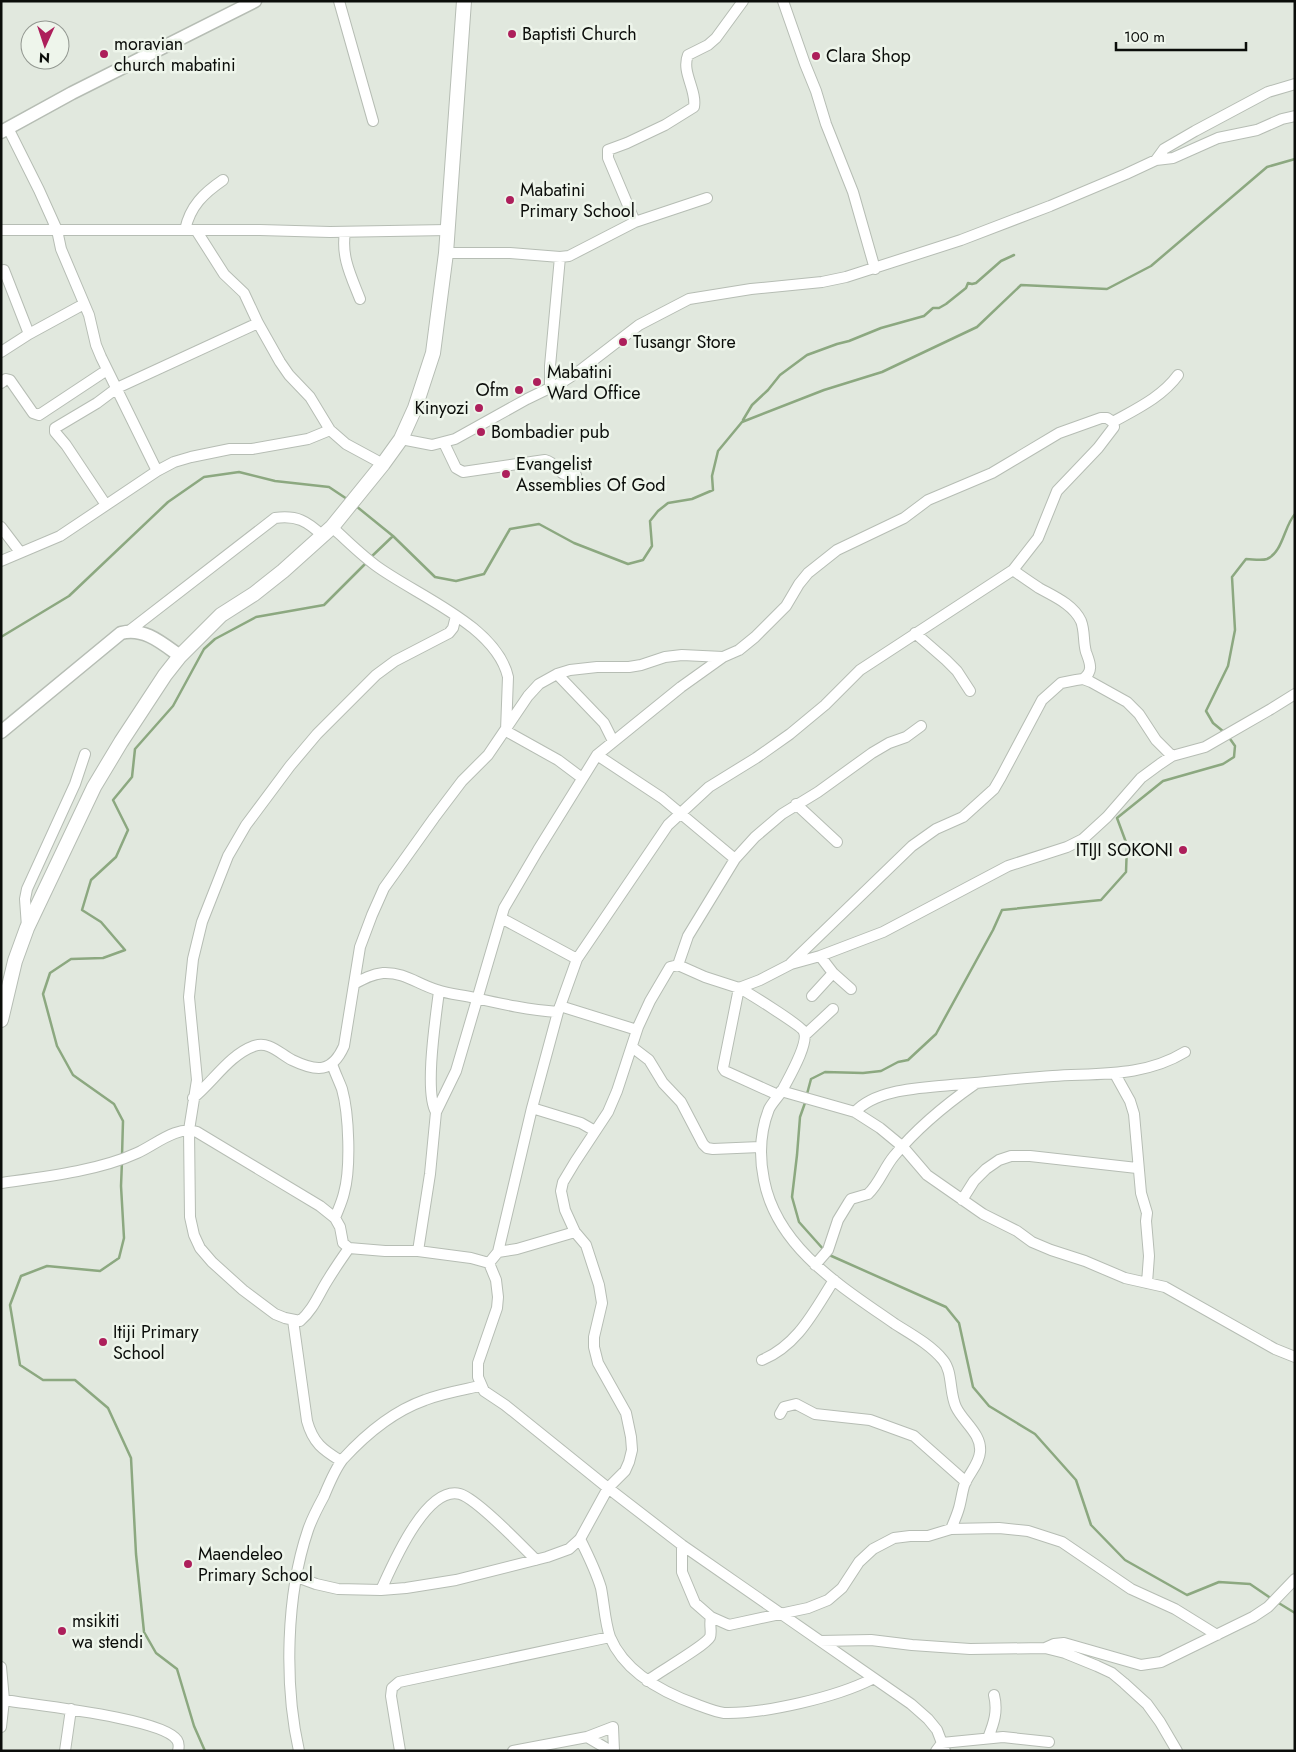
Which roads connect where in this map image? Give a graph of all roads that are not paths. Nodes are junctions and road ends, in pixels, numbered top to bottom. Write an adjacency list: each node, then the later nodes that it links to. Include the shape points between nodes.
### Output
1 (255, 1): 6 (street)
2 (339, 1): 9 (street)
3 (464, 1): 19 (main road)
4 (743, 1): 14 (street, via 716,38 688,56 694,107 665,125 608,150 608,158)
5 (783, 1): 23 (street, via 853,192)
6 (239, 5): 10 (street)
7 (1295, 84): 11 (street, via 1268,92 1195,131 1164,149)
8 (1295, 116): 11 (street, via 1257,130 1218,138 1173,158)
9 (373, 121)
10 (5, 130): 16 (street)
11 (1156, 160): 23 (street, via 1010,222)
12 (223, 180): 17 (street, via 201,196 191,210)
13 (707, 198): 14 (street)
14 (635, 222): 22 (street, via 586,249)
15 (1, 230): 16 (street)
16 (57, 230): 17 (street); 26 (street, via 61,249)
17 (185, 230): 18 (street)
18 (196, 230): 20 (street); 27 (street, via 224,274 244,293)
19 (448, 230): 20 (street); 21 (main road)
20 (345, 232): 25 (street, via 344,255)
21 (446, 253): 22 (street, via 510,253); 37 (main road, via 433,353 422,392)
22 (560, 258): 34 (street)
23 (875, 269): 34 (street, via 822,282 689,299 639,325 578,372)
24 (4, 270): 28 (street)
25 (360, 299)
26 (84, 304): 28 (street); 30 (street)
27 (258, 323): 33 (street); 36 (street, via 288,375 310,397)
28 (29, 334): 29 (street)
29 (1, 352)
30 (107, 370): 32 (street, via 39,415 33,413 10,380); 33 (street)
31 (1178, 375): 35 (street, via 1162,391)
32 (1, 383)
33 (117, 388): 40 (street); 42 (street, via 54,430)
34 (550, 388): 38 (street)
35 (1113, 422): 47 (street, via 1114,427 1098,448 1057,490 1038,538); 52 (street, via 1101,418 1059,432 992,473 928,500 904,518 837,550 808,573 769,625 739,650)
36 (330, 430): 39 (street, via 346,444); 40 (street, via 308,438 252,449 190,457)
37 (401, 439): 38 (street, via 432,446); 39 (main road)
38 (444, 443): 41 (street, via 456,468 463,472 545,460 552,462 562,474)
39 (383, 464): 44 (main road)
40 (157, 471): 42 (street)
41 (576, 475)
42 (106, 506): 45 (street, via 60,536)
43 (1, 527): 45 (street)
44 (327, 532): 48 (street); 49 (street, via 304,521 275,518); 51 (main road, via 254,594 222,615)
45 (20, 552): 46 (street)
46 (1, 561)
47 (1013, 570): 50 (street); 54 (street, via 1057,598 1082,622 1091,666)
48 (456, 616): 58 (street, via 493,646 506,669); 93 (street, via 449,633 376,675 317,734 266,797 228,856 202,922 193,959 189,997 196,1080)
49 (129, 631): 51 (street, via 151,637); 59 (street, via 121,633)
50 (915, 633): 55 (street, via 951,666); 66 (street, via 860,670 790,734 709,787)
51 (180, 656): 70 (main road, via 94,787)
52 (723, 656): 53 (street, via 682,655 641,665 598,667); 60 (street)
53 (557, 674): 58 (street, via 539,684 528,696); 60 (street, via 604,723)
54 (1083, 679): 63 (street, via 1127,702); 73 (street, via 1061,684 1042,700 1001,777 984,799 963,817 936,829 912,846)
55 (970, 690)
56 (1295, 694): 63 (street, via 1205,747)
57 (921, 726): 65 (street, via 906,737 881,747)
58 (506, 731): 64 (street, via 558,760); 76 (street, via 434,818 384,888 360,947)
59 (1, 732)
60 (613, 741): 62 (street)
61 (85, 754): 70 (street, via 75,784 27,889)
62 (597, 755): 64 (street); 66 (street, via 643,784)
63 (1172, 756): 71 (street, via 1141,778 1083,839 1008,866 901,924)
64 (582, 778): 69 (street)
65 (796, 804): 67 (street); 68 (street, via 761,832)
66 (679, 813): 68 (street); 72 (street)
67 (837, 842)
68 (735, 859): 74 (street, via 688,936)
69 (500, 918): 72 (street); 81 (street)
70 (27, 928): 84 (main road, via 15,961)
71 (820, 956): 73 (street); 75 (street)
72 (577, 959): 82 (street)
73 (791, 964): 77 (street)
74 (678, 965): 77 (street); 85 (street, via 670,967)
75 (833, 973): 78 (street); 80 (street)
76 (354, 984): 79 (street, via 382,973 397,974); 89 (street, via 344,1046)
77 (738, 988): 86 (street, via 801,1027); 92 (street, via 723,1068)
78 (851, 989)
79 (439, 991): 81 (street); 95 (street, via 431,1096)
80 (812, 996)
81 (478, 998): 82 (street, via 509,1006); 95 (street, via 456,1071)
82 (559, 1009): 85 (street); 94 (street)
83 (833, 1009): 86 (street)
84 (1, 1020)
85 (637, 1030): 87 (street)
86 (805, 1035): 92 (street, via 803,1048)
87 (632, 1047): 98 (street, via 608,1112); 99 (street, via 649,1060 708,1148)
88 (1185, 1052): 90 (street, via 1162,1064)
89 (332, 1064): 93 (street, via 318,1068 291,1059 276,1049 255,1046 240,1052); 104 (street, via 346,1111 348,1169 345,1191)
90 (1115, 1074): 91 (street); 101 (street, via 1134,1114)
91 (975, 1083): 96 (street, via 903,1091 868,1100); 100 (street, via 936,1113)
92 (780, 1093): 96 (street); 99 (street, via 769,1108)
93 (193, 1098): 97 (street)
94 (532, 1108): 98 (street); 108 (street)
95 (436, 1112): 107 (street)
96 (854, 1112): 100 (street)
97 (189, 1130): 102 (street, via 103,1164); 104 (street, via 247,1161); 113 (street, via 190,1217 200,1248 243,1290 275,1314)
98 (595, 1130): 105 (street, via 562,1186 565,1210)
99 (760, 1147): 109 (street, via 765,1183 779,1220 799,1248)
100 (903, 1147): 103 (street, via 927,1174); 109 (street, via 868,1194 851,1199)
101 (1138, 1168): 103 (street, via 1011,1156 986,1168); 112 (street, via 1148,1213)
102 (1, 1183)
103 (962, 1200): 112 (street, via 1032,1242 1125,1278)
104 (334, 1218): 106 (street, via 340,1227 343,1243)
105 (575, 1232): 108 (street); 120 (street, via 586,1246 602,1296 594,1337 598,1363 626,1413 632,1437 630,1462)
106 (349, 1248): 107 (street); 113 (street, via 306,1316)
107 (418, 1251): 110 (street)
108 (498, 1252): 110 (street)
109 (821, 1258): 111 (street)
110 (489, 1263): 116 (street, via 498,1297 478,1363)
111 (834, 1280): 115 (street, via 805,1327 776,1354); 119 (street, via 922,1342 948,1367 956,1408 974,1431 980,1451 978,1462)
112 (1147, 1283): 114 (street, via 1165,1287)
113 (293, 1320): 118 (street, via 310,1433 328,1453)
114 (1295, 1357)
115 (762, 1360)
116 (480, 1386): 118 (street, via 447,1393 407,1408 366,1438); 120 (street)
117 (780, 1414): 119 (street, via 784,1407 796,1404 815,1414 870,1420 905,1432 920,1440)
118 (342, 1461): 125 (street, via 308,1528)
119 (966, 1482): 121 (street)
120 (608, 1488): 122 (street); 123 (street)
121 (951, 1529): 128 (street, via 928,1536 894,1538 884,1543 859,1562 842,1588 828,1600); 130 (street, via 1014,1529 1062,1542 1141,1595 1175,1609)
122 (580, 1539): 124 (street, via 569,1549); 131 (street, via 600,1586)
123 (682, 1545): 128 (street); 129 (street, via 682,1572 690,1594)
124 (536, 1560): 127 (street, via 456,1580); 127 (street, via 471,1500 451,1493 437,1500 411,1530)
125 (297, 1577): 127 (street, via 338,1589); 148 (street, via 289,1639 292,1708)
126 (1295, 1579): 130 (street, via 1268,1606)
127 (381, 1590)
128 (782, 1614): 129 (street, via 729,1625); 132 (street)
129 (711, 1617): 136 (street, via 710,1638)
130 (1217, 1634): 133 (street, via 1177,1655 1149,1665 1132,1664 1064,1643)
131 (610, 1636): 136 (street, via 630,1665); 149 (street, via 399,1682 392,1688 391,1696)
132 (820, 1642): 133 (street, via 871,1640 970,1649); 135 (street)
133 (1045, 1648): 152 (street, via 1082,1659 1112,1673 1147,1704)
134 (1, 1667): 138 (street)
135 (872, 1679): 136 (street, via 813,1699 722,1713); 145 (street, via 928,1718 937,1730)
136 (647, 1681)
137 (994, 1695): 142 (street, via 996,1708)
138 (4, 1700): 139 (street); 140 (street)
139 (71, 1709): 146 (street); 147 (street, via 96,1712 164,1731 178,1740)
140 (1, 1727)
141 (587, 1737): 144 (street); 151 (street); 151 (street, via 613,1727)
142 (988, 1738): 143 (street); 145 (street)
143 (1049, 1742)
144 (534, 1748): 150 (street)
145 (941, 1748)
146 (65, 1751)
147 (178, 1751)
148 (299, 1751)
149 (400, 1751)
150 (513, 1751)
151 (613, 1751)
152 (1177, 1751)

